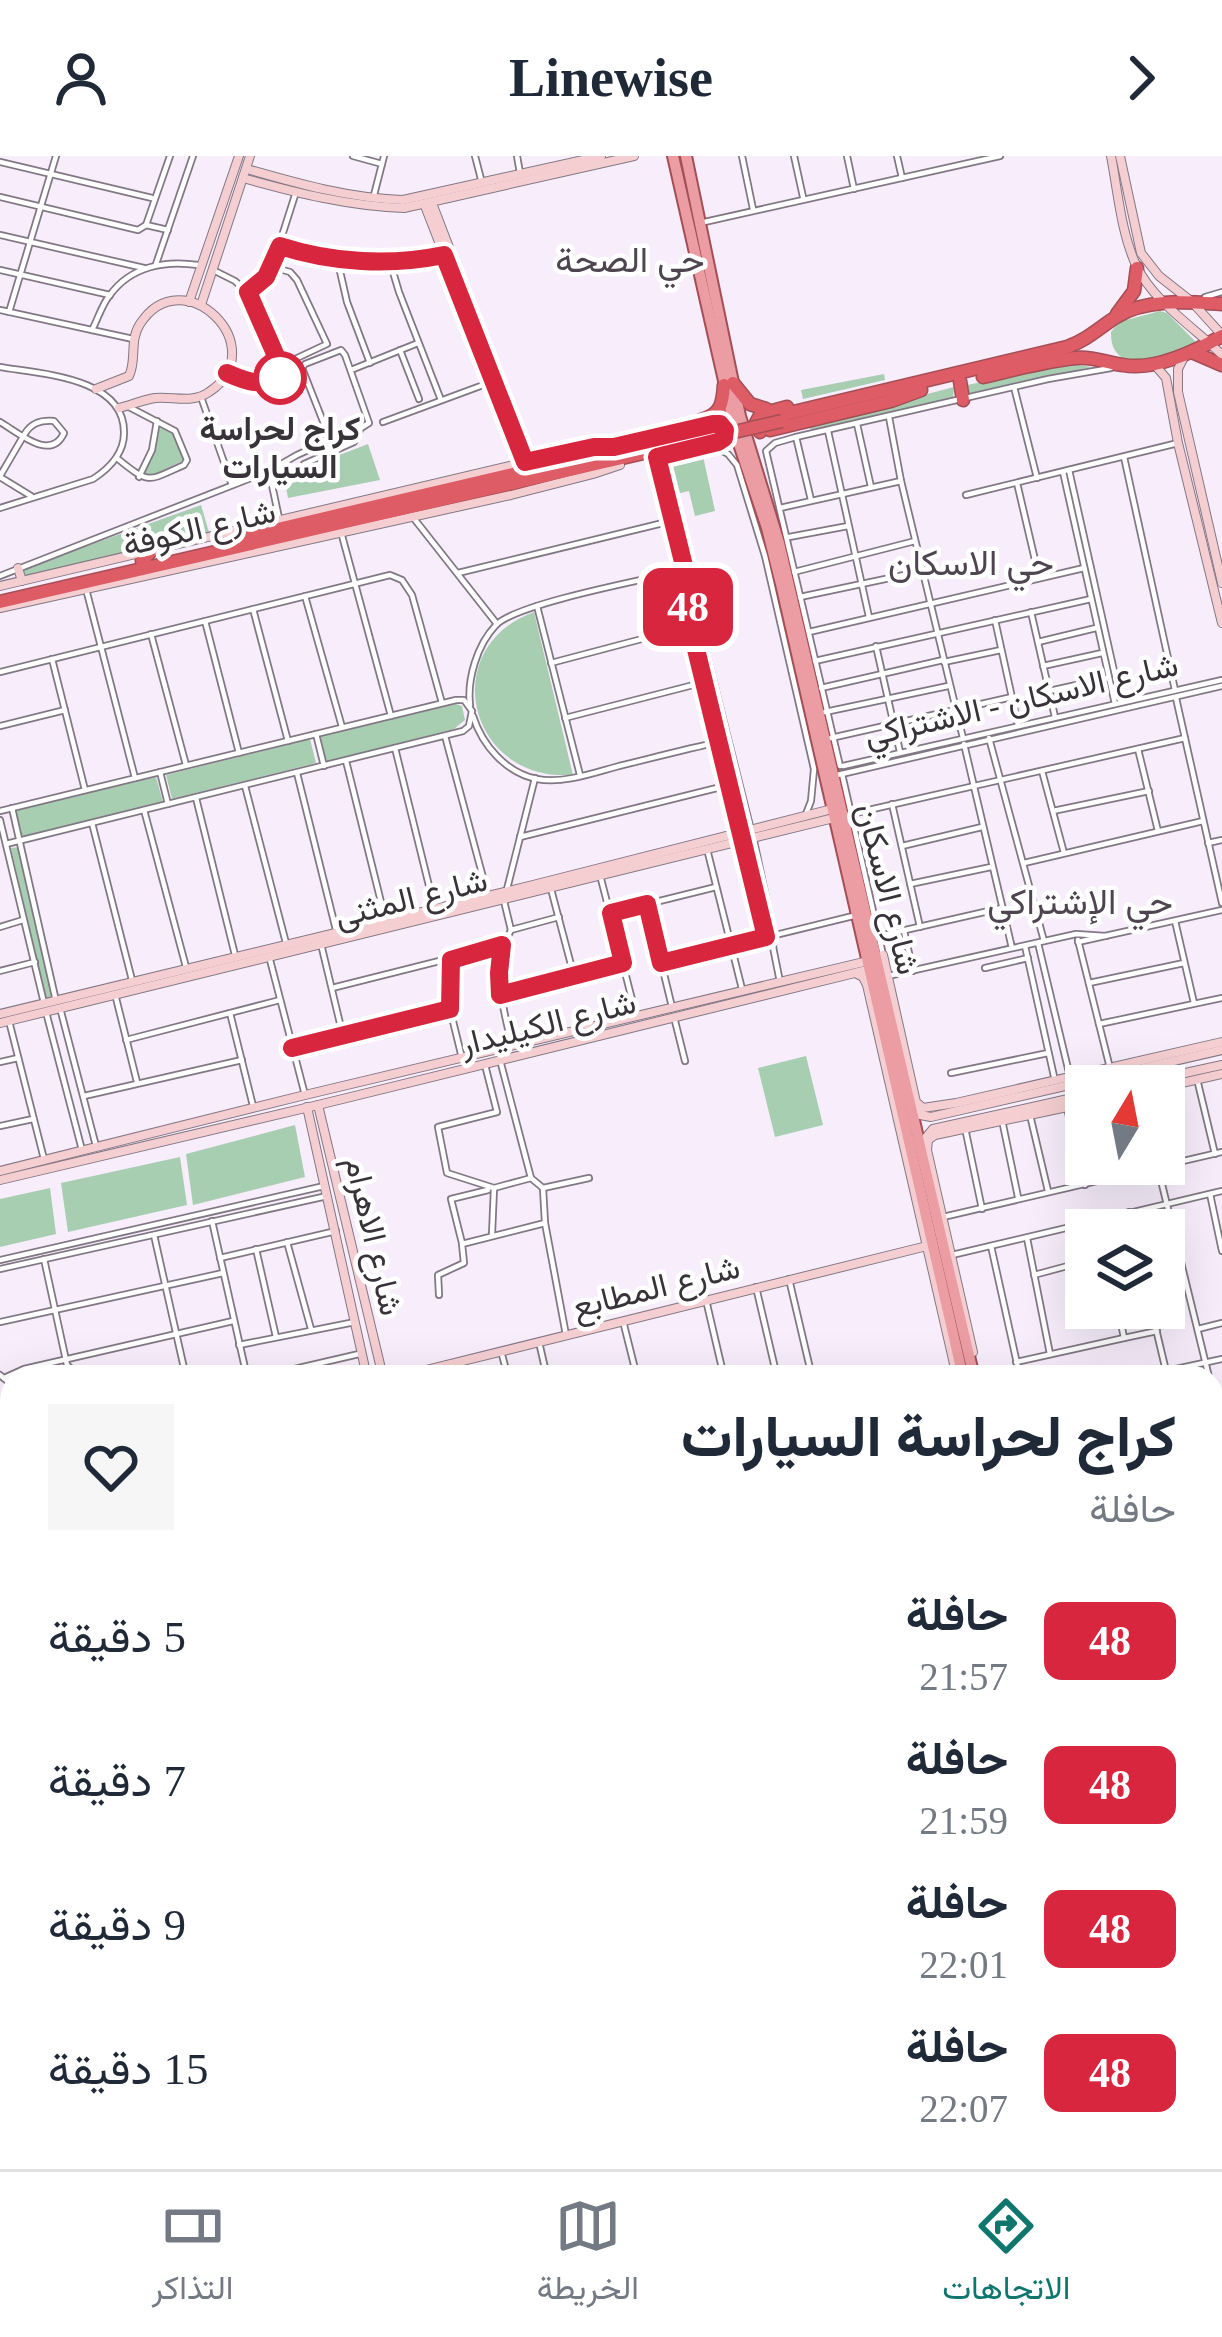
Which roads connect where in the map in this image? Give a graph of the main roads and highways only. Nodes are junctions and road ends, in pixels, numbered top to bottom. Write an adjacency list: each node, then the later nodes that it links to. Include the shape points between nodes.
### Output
1 (239, 156): 15 (main road)
2 (250, 156): 11 (main road)
3 (601, 156): 9 (main road)
4 (634, 156): 12 (main road)
5 (674, 156): 21 (main road)
6 (686, 156): 21 (main road)
7 (1111, 156): 19 (main road)
8 (1120, 156): 20 (main road, via 1141,253)
9 (590, 157): 10 (main road)
10 (554, 161): 12 (main road)
11 (245, 173): 13 (main road); 13 (main road); 15 (main road)
12 (540, 173): 14 (main road, via 403,200); 16 (main road)
13 (310, 192): 14 (main road)
14 (323, 195): 16 (main road, via 374,207)
15 (228, 204): 18 (main road)
16 (429, 204): 17 (main road)
17 (442, 240): 45 (main road); 45 (main road)
18 (208, 268): 23 (main road); 26 (main road)
19 (1137, 268): 22 (main road); 27 (highway, via 1129,301)
20 (1170, 286): 22 (main road); 24 (main road)
21 (708, 291): 35 (main road, شارع الاسكان)
22 (1163, 300): 24 (highway); 27 (highway); 28 (main road)
23 (190, 302): 26 (main road); 37 (main road, via 144,317 129,376)
24 (1194, 302): 25 (highway); 28 (main road)
25 (1222, 304)
26 (201, 305): 39 (main road, via 222,321 232,346 220,383 201,397)
27 (1108, 323): 32 (highway, via 1103,347); 36 (highway, via 1084,341)
28 (1218, 338): 29 (highway); 30 (main road)
29 (1189, 352): 31 (highway); 33 (highway); 53 (main road, via 1177,384)
30 (1222, 355)
31 (1153, 363): 32 (highway); 53 (main road, via 1166,378)
32 (1119, 364): 34 (highway, via 1071,358)
33 (1222, 364)
34 (960, 381): 36 (highway); 38 (highway)
35 (728, 384): 40 (highway); 42 (main road, شارع الاسكان); 43 (highway, via 712,416)
36 (919, 387): 40 (highway)
37 (96, 389)
38 (963, 400)
39 (123, 407)
40 (789, 424): 41 (highway); 41 (highway, via 758,416); 46 (highway, شارع الكوفة, bridge)
41 (760, 432): 42 (highway)
42 (741, 436): 54 (main road, شارع الاسكان, via 766,481); 54 (main road, شارع الاسكان, via 737,456)
43 (645, 440): 44 (highway); 47 (highway, via 720,424 725,430 709,446)
44 (614, 447): 45 (main road); 46 (highway)
45 (528, 462): 49 (main road)
46 (582, 464): 47 (highway); 48 (highway, شارع الكوفة); 51 (highway, شارع الكوفة)
47 (620, 465): 50 (main road)
48 (485, 491): 50 (highway); 52 (highway, شارع الكوفة)
49 (367, 500): 51 (highway); 57 (main road)
50 (474, 502): 55 (main road)
51 (383, 505): 57 (highway, شارع الكوفة)
52 (372, 517): 55 (highway); 57 (highway, شارع الكوفة)
53 (1203, 522): 60 (main road); 62 (main road)
54 (771, 527): 56 (main road, شارع الاسكان)
55 (358, 528): 57 (main road)
56 (779, 542): 64 (main road, شارع الاسكان, via 778,589); 65 (main road, شارع الاسكان)
57 (145, 564): 59 (main road); 61 (highway, شارع الكوفة); 61 (main road, via 86,589)
58 (19, 568): 59 (main road)
59 (22, 580): 61 (main road)
60 (1222, 583)
61 (7, 598)
62 (1222, 623)
63 (800, 705): 64 (main road)
64 (811, 716): 65 (main road, شارع الاسكان)
65 (833, 769): 66 (main road); 67 (main road, شارع الاسكان); 71 (main road, شارع الاسكان)
66 (815, 778)
67 (833, 814): 68 (main road, شارع المثنى); 68 (main road, شارع المثنى); 71 (main road, شارع الاسكان)
68 (747, 835): 69 (main road, شارع المثنى); 69 (main road, شارع المثنى)
69 (529, 890): 70 (main road, شارع المثنى)
70 (505, 896): 72 (main road, شارع المثنى); 72 (main road, شارع المثنى)
71 (865, 909): 74 (main road, شارع الاسكان)
72 (367, 929): 73 (main road, شارع المثنى)
73 (355, 932): 76 (main road, شارع المثنى); 76 (main road, شارع المثنى)
74 (875, 960): 75 (main road, شارع الكيليدار); 82 (main road, شارع الاسكان); 90 (main road, شارع الاسكان); 90 (main road, via 887,977)
75 (853, 969): 78 (main road, شارع الكيليدار); 78 (main road, شارع الكيليدار); 82 (main road, via 866,982)
76 (58, 1004): 77 (main road, شارع المثنى)
77 (45, 1008): 79 (main road, شارع المثنى); 80 (main road, شارع المثنى)
78 (673, 1012): 81 (main road, شارع الكيليدار); 81 (main road, شارع الكيليدار)
79 (0, 1014)
80 (4, 1022)
81 (575, 1036): 83 (main road, شارع الكيليدار); 86 (main road, شارع الكيليدار)
82 (882, 1036): 110 (main road, شارع الاسكان)
83 (546, 1038): 86 (main road, via 549,1045); 107 (main road, شارع الكيليدار)
84 (1222, 1046): 85 (main road); 95 (main road)
85 (1205, 1054): 87 (main road); 89 (main road)
86 (516, 1056): 99 (main road, شارع الكيليدار)
87 (1181, 1060): 91 (main road); 95 (main road)
88 (1222, 1065): 89 (main road)
89 (1208, 1068): 92 (main road)
90 (905, 1069): 95 (main road, via 916,1102 928,1109); 96 (main road, شارع الاسكان)
91 (1185, 1072)
92 (1185, 1074)
93 (1222, 1074): 94 (main road)
94 (1185, 1083)
95 (1056, 1084): 97 (main road)
96 (909, 1102): 97 (main road, via 926,1118); 104 (main road, شارع الاسكان)
97 (992, 1103): 103 (main road, via 979,1109)
98 (1065, 1104): 102 (main road)
99 (318, 1105): 100 (main road, شارع الكيليدار); 105 (main road, شارع الاهرام)
100 (307, 1107): 106 (main road, شارع الاهرام); 107 (main road, شارع الكيليدار)
101 (1065, 1107): 102 (main road)
102 (1046, 1108): 103 (main road); 108 (main road, via 929,1138)
103 (980, 1118): 104 (main road, via 933,1129)
104 (922, 1148): 108 (main road, شارع الاسكان)
105 (329, 1149): 106 (main road); 114 (main road, شارع الاهرام)
106 (317, 1152): 115 (main road, شارع الاهرام)
107 (25, 1169): 109 (main road)
108 (930, 1173): 111 (main road, شارع الاسكان); 111 (main road)
109 (0, 1175)
110 (919, 1198): 112 (main road); 113 (main road, شارع الاسكان)
111 (944, 1236): 113 (main road, شارع الاسكان)
112 (927, 1246): 120 (main road); 123 (main road, شارع المطابع)
113 (945, 1260): 118 (main road, شارع الاسكان); 119 (main road)
114 (356, 1263): 115 (main road); 116 (main road, شارع الاهرام)
115 (342, 1266): 117 (main road, شارع الاهرام)
116 (358, 1275): 117 (main road); 122 (main road, شارع الاهرام)
117 (345, 1280): 121 (main road, شارع الاهرام)
118 (947, 1281): 119 (main road, شارع الاسكان); 120 (main road, شارع الاسكان)
119 (962, 1314): 125 (main road, شارع الاسكان)
120 (954, 1348): 124 (main road, شارع الاسكان)
121 (364, 1365)
122 (380, 1365)
123 (445, 1365)
124 (958, 1365)
125 (974, 1365)

